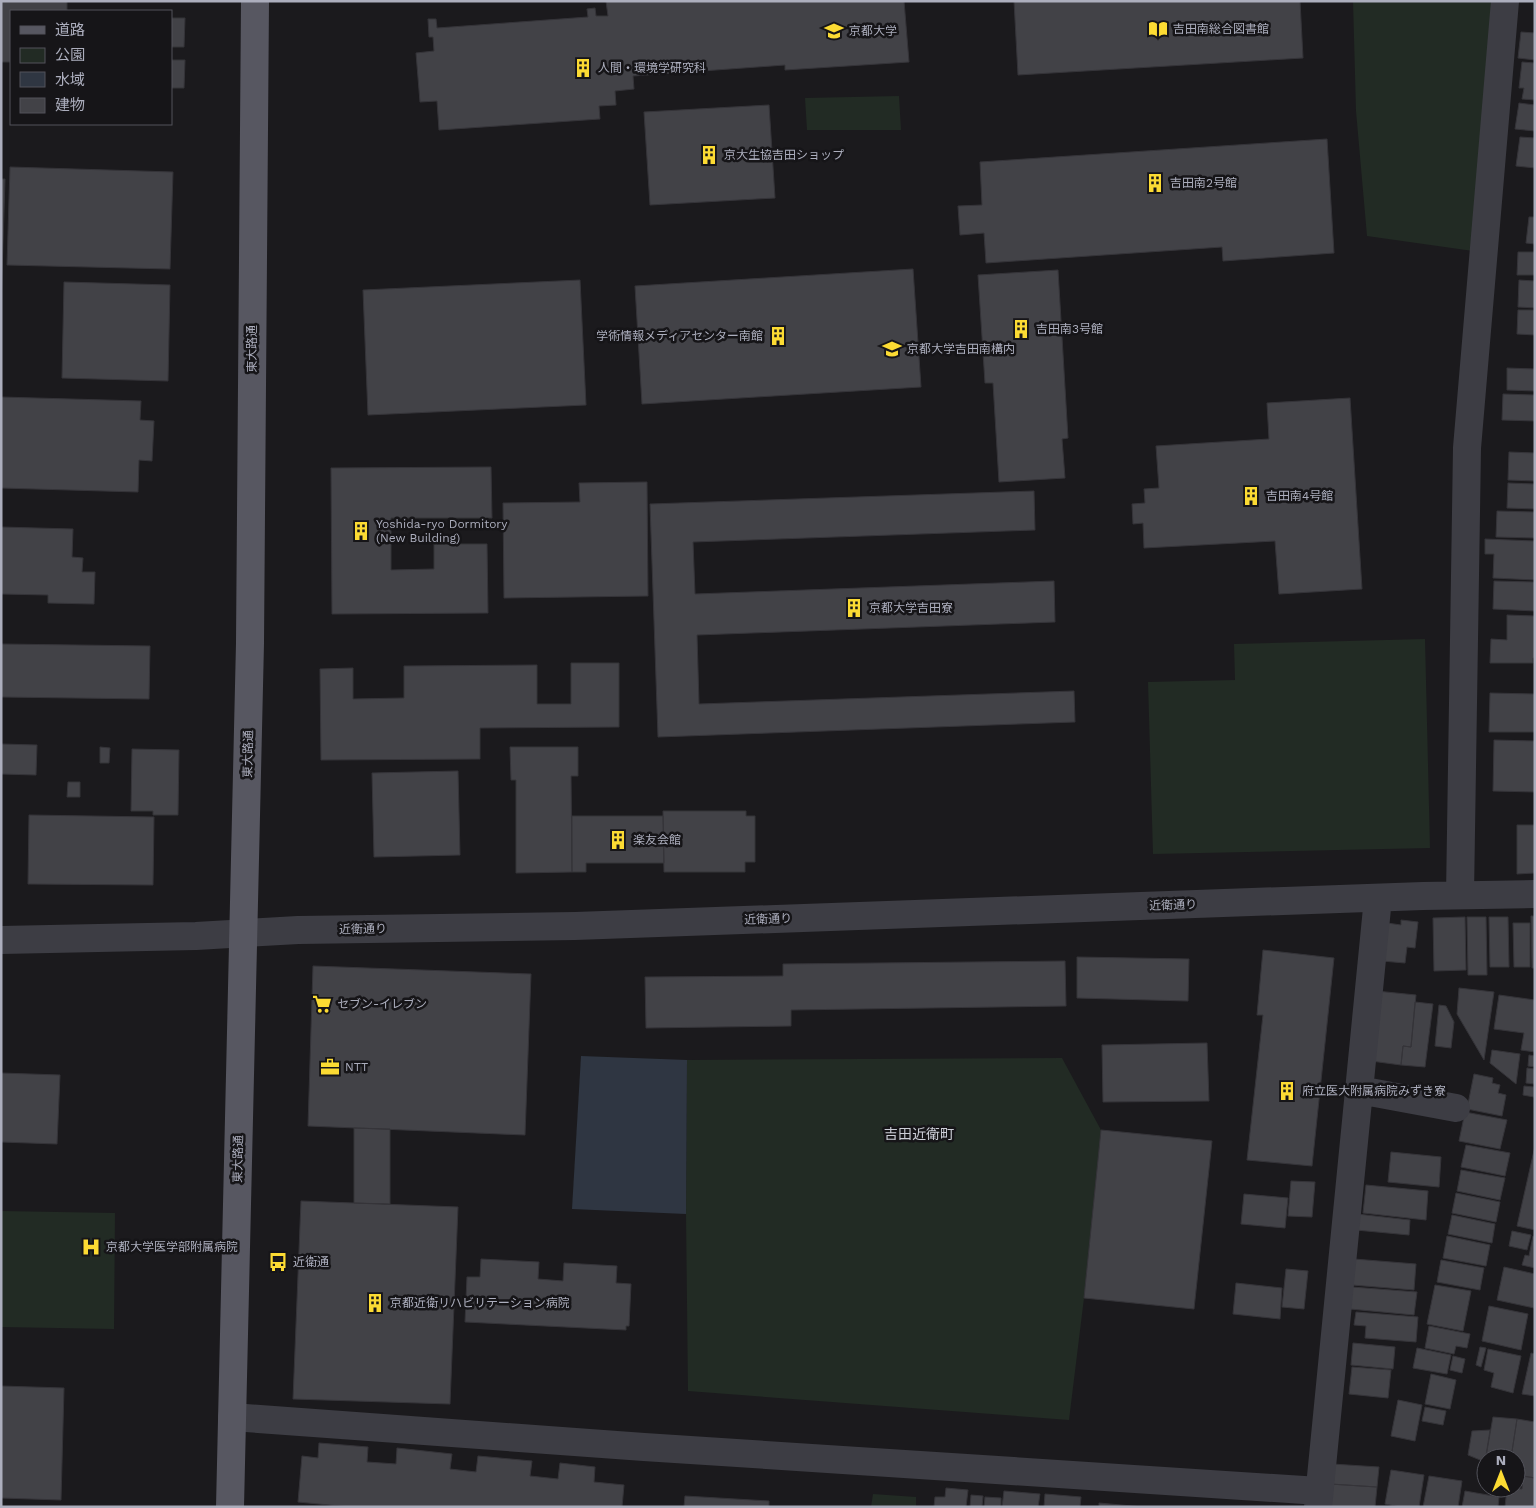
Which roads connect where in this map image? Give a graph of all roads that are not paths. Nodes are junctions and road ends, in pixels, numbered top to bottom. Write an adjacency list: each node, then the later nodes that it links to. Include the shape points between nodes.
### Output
1 (256, 1): 6 (main road, 東大路通)
2 (1505, 1): 4 (street, via 1466,448)
3 (1535, 894): 4 (street, 近衛通り)
4 (1460, 895): 5 (street, 近衛通り)
5 (1378, 898): 6 (street, 近衛通り); 8 (street)
6 (244, 934): 7 (street, 近衛通り); 10 (main road, 東大路通)
7 (1, 940)
8 (1359, 1090): 9 (street); 11 (street)
9 (1456, 1108)
10 (232, 1417): 11 (street); 12 (main road, 東大路通)
11 (1318, 1499)
12 (230, 1507)

